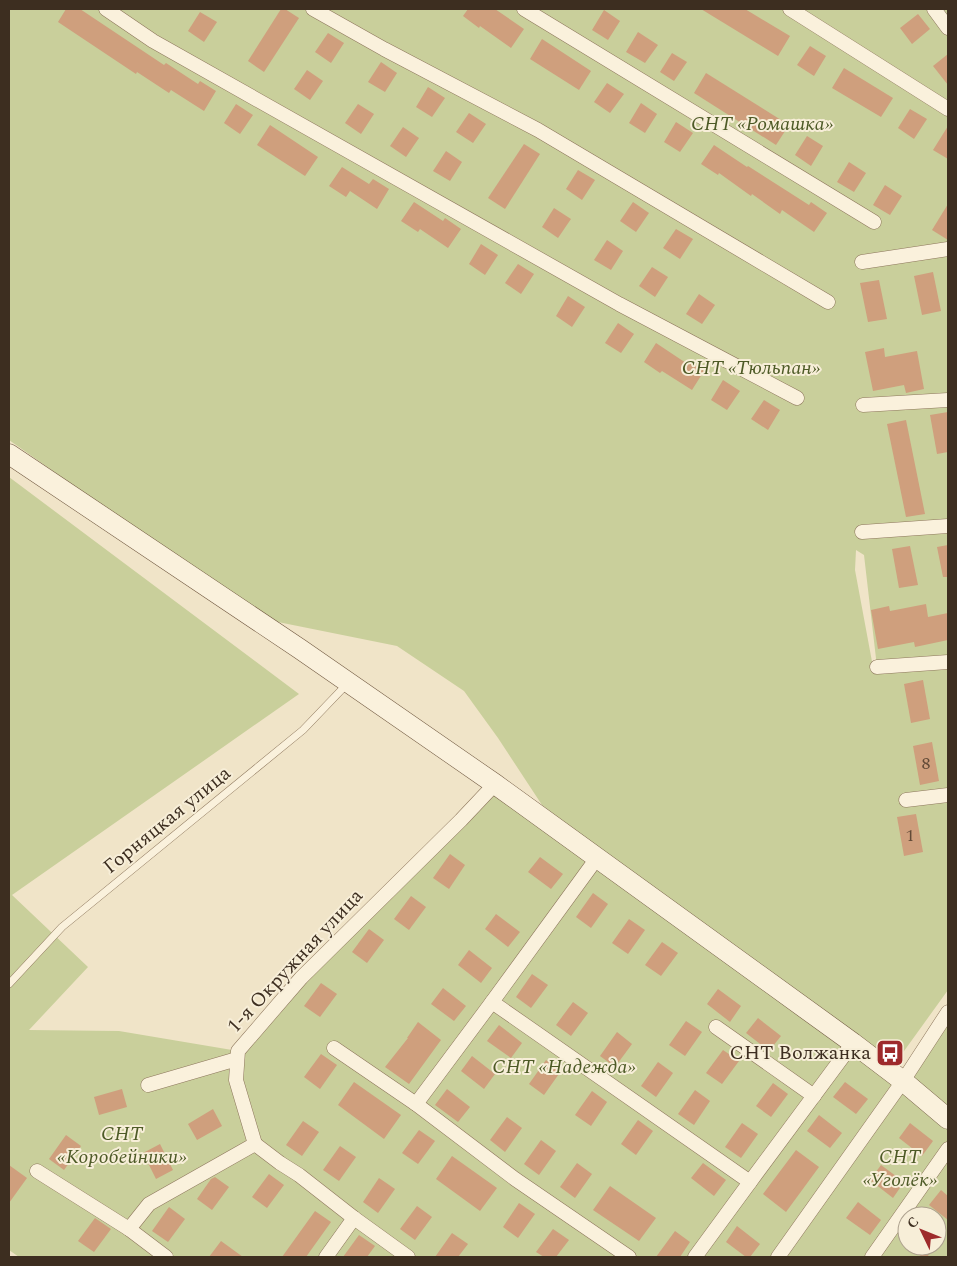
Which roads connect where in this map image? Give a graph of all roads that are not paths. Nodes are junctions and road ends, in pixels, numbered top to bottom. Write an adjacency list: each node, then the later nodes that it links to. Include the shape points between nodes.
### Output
1 (106, 9): 12 (street, via 153,41 619,304)
2 (314, 9): 11 (street, via 538,130)
3 (524, 9): 8 (street)
4 (790, 9): 7 (street)
5 (934, 9): 6 (street)
6 (948, 28)
7 (948, 109)
8 (874, 222)
9 (948, 249): 10 (street)
10 (862, 262)
11 (828, 302)
12 (798, 398)
13 (948, 400): 14 (street)
14 (863, 405)
15 (9, 454): 20 (street)
16 (948, 526): 17 (street)
17 (862, 532)
18 (948, 662): 19 (street)
19 (877, 668)
20 (349, 683): 21 (street); 25 (lane, Горняцкая улица, via 303,730 62,927)
21 (495, 784): 24 (street); 31 (street, 1-я Окружная улица, via 301,978 238,1051)
22 (948, 795): 23 (street)
23 (906, 800)
24 (597, 858): 26 (street); 29 (street)
25 (9, 984)
26 (492, 1002): 35 (street); 40 (street)
27 (948, 1012): 32 (street)
28 (716, 1026): 34 (street)
29 (853, 1043): 32 (street); 34 (street)
30 (334, 1048): 35 (street)
31 (237, 1059): 33 (street); 37 (street, 1-я Окружная улица, via 236,1080)
32 (903, 1081): 36 (street); 48 (street)
33 (148, 1085)
34 (814, 1096): 40 (street)
35 (416, 1104): 46 (street, via 515,1179)
36 (948, 1119)
37 (255, 1144): 41 (street); 42 (street, via 149,1204)
38 (948, 1149): 49 (street)
39 (37, 1172): 42 (street)
40 (750, 1182): 47 (street)
41 (354, 1218): 44 (street); 45 (street)
42 (129, 1229): 43 (street)
43 (166, 1257)
44 (326, 1257)
45 (408, 1257)
46 (629, 1257)
47 (695, 1257)
48 (778, 1257)
49 (872, 1257)

